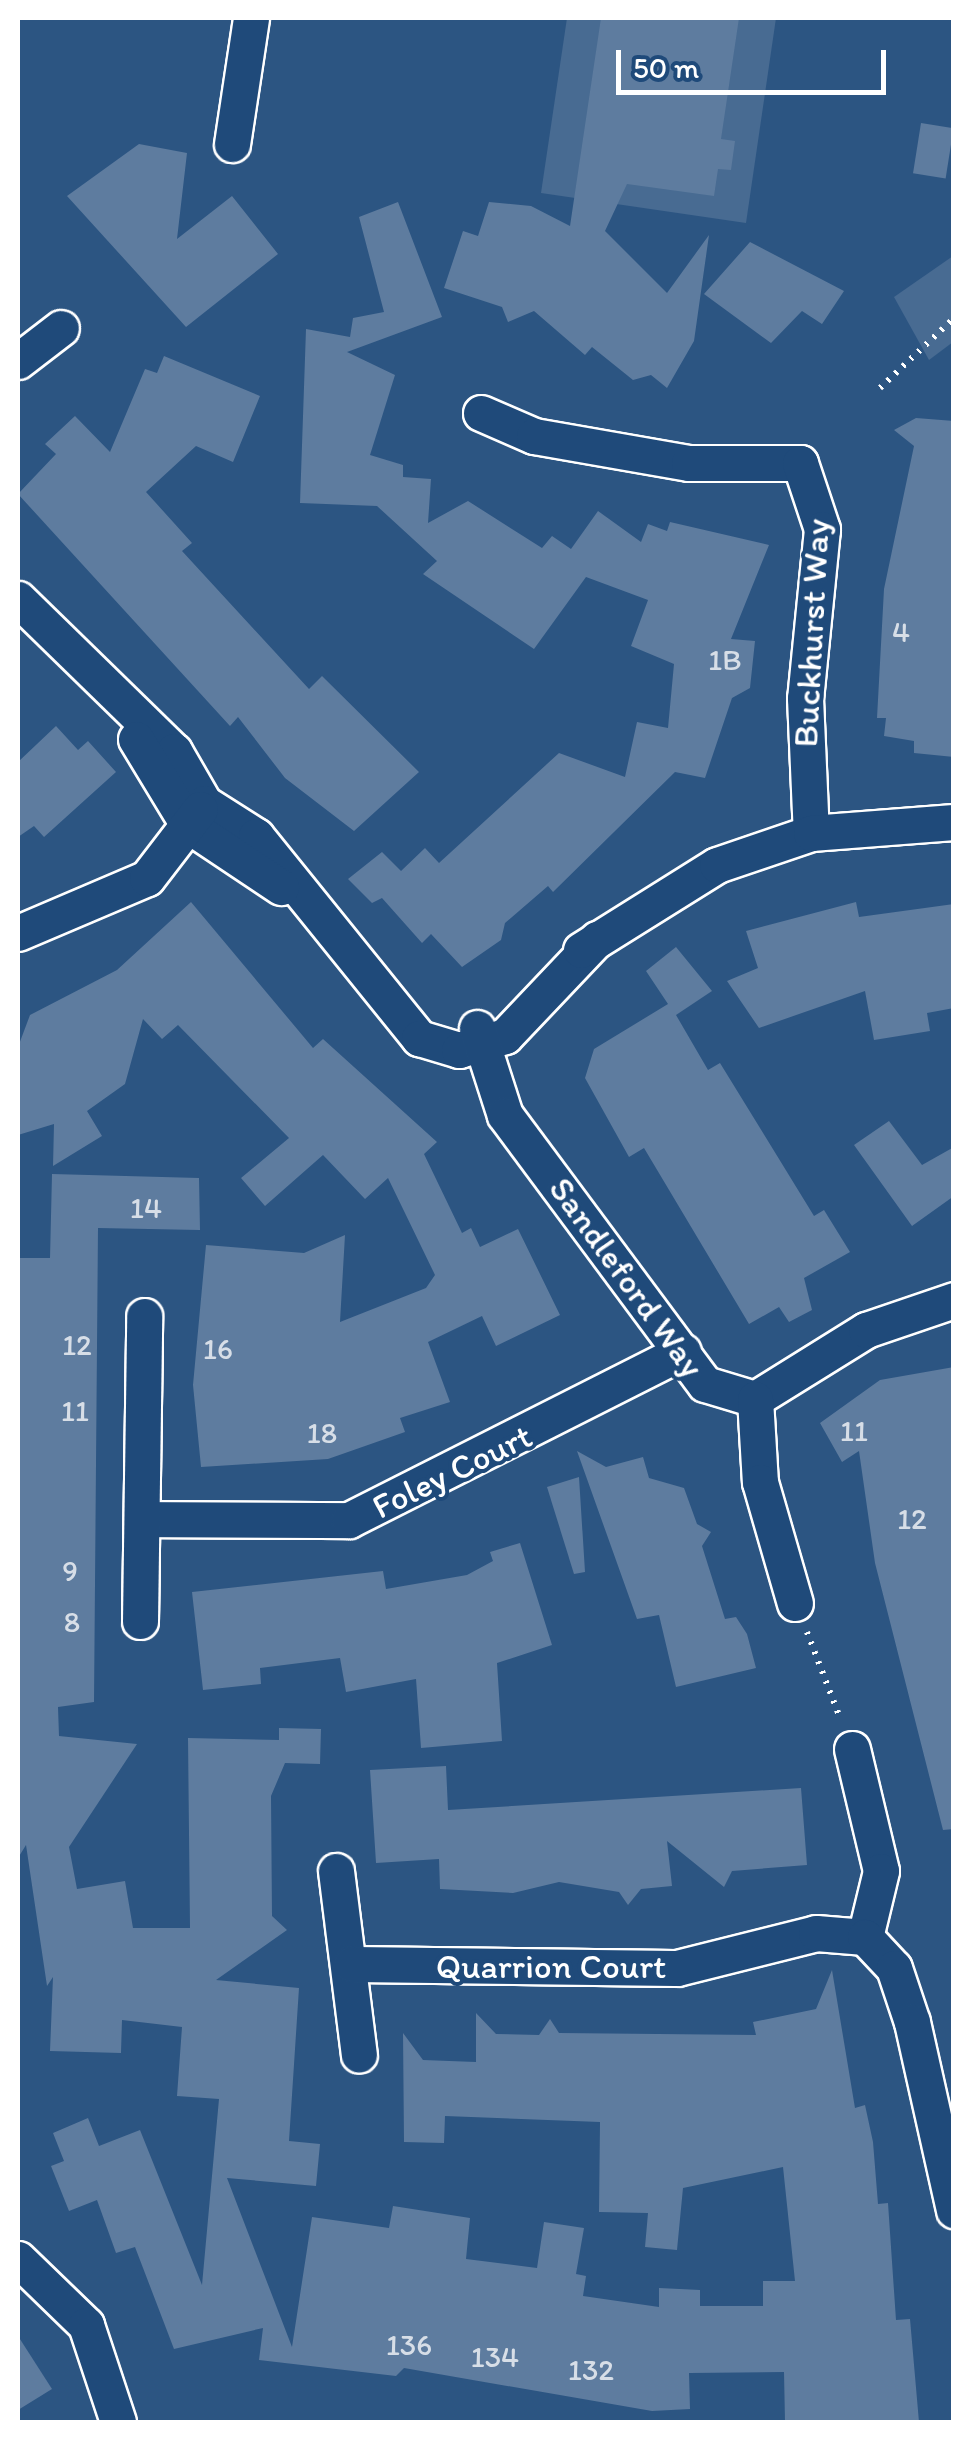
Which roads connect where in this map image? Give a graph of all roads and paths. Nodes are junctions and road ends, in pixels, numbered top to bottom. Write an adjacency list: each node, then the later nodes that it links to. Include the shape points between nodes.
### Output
1 (251, 18): 2 (street)
2 (232, 144)
3 (954, 318): 6 (path)
4 (61, 328): 5 (street)
5 (18, 361)
6 (880, 388)
7 (481, 413): 11 (street, Buckhurst Way, via 534,436 690,463 800,464 822,529 805,698)
8 (18, 599): 9 (street, via 116,703)
9 (192, 816): 12 (street, via 75,914); 13 (street, via 256,836 307,907 350,952 438,1025)
10 (954, 822): 11 (street)
11 (811, 834): 13 (street, via 716,865 597,939)
12 (18, 933)
13 (480, 1037): 16 (street, Sandleford Way, via 505,1115)
14 (954, 1300): 17 (street, via 866,1330)
15 (144, 1316): 18 (street)
16 (683, 1350): 17 (street, Sandleford Way, via 705,1384); 18 (street, Foley Court, via 349,1520)
17 (754, 1399): 19 (street, via 760,1482)
18 (143, 1519): 20 (street)
19 (796, 1602): 21 (path)
20 (140, 1621)
21 (852, 1749): 23 (street, via 880,1871)
22 (336, 1871): 24 (street)
23 (866, 1937): 24 (street, Quarrion Court, via 816,1933 677,1968); 26 (street, via 894,1968 912,2022)
24 (351, 1964): 25 (street)
25 (359, 2056)
26 (954, 2210)
27 (18, 2259): 28 (street, via 86,2325)
28 (118, 2422)

